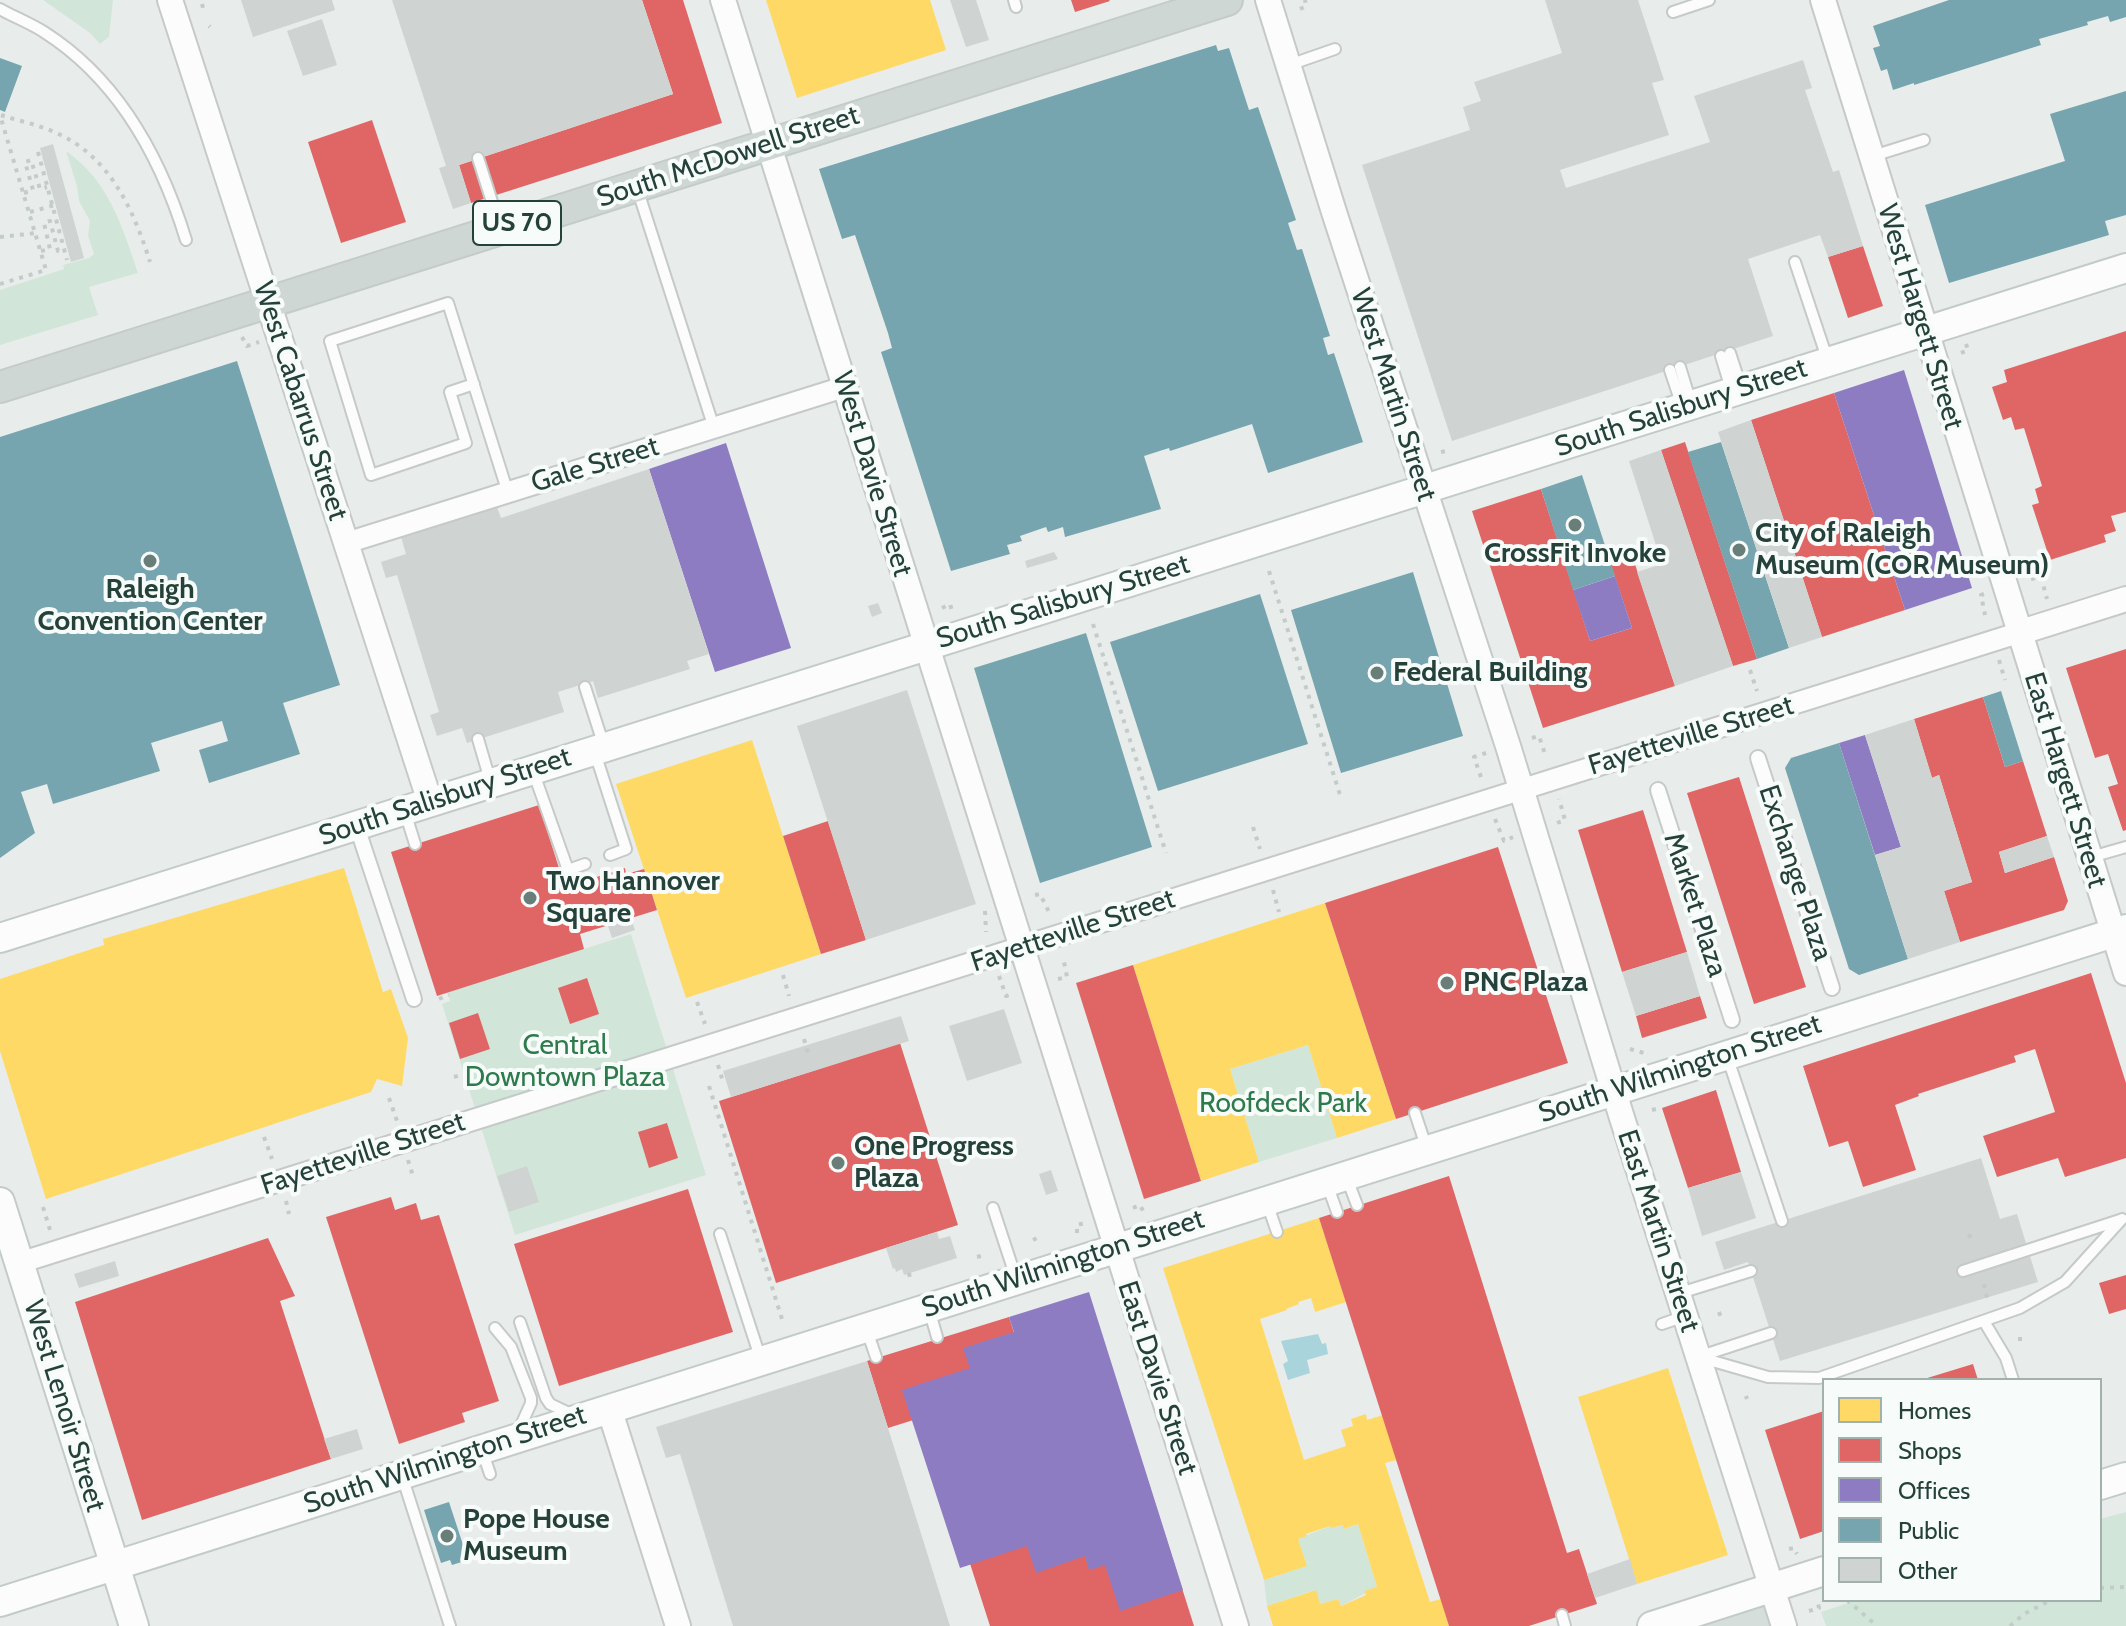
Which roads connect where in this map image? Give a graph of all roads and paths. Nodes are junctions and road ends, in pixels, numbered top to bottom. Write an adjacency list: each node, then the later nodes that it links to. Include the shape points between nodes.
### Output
1 (170, 0): 35 (street, West Cabarrus Street)
2 (723, 0): 15 (street, West Davie Street)
3 (1227, 0): 15 (main road, South McDowell Street / US 70)
4 (1268, 0): 12 (street, West Martin Street)
5 (1305, 0): 9 (path)
6 (1709, 0): 10 (lane)
7 (1829, 2): 17 (street, West Hargett Street)
8 (0, 9): 27 (lane, via 44,32 85,65 126,109 153,155)
9 (1300, 9)
10 (1673, 12)
11 (1335, 49): 12 (lane)
12 (1289, 65): 50 (street, West Martin Street)
13 (0, 115): 21 (path); 31 (path, via 55,132 87,152 117,183)
14 (1924, 140): 17 (lane)
15 (768, 144): 19 (main road, South McDowell Street / US 70); 46 (street, West Davie Street)
16 (38, 152): 20 (path)
17 (1871, 157): 36 (street, West Hargett Street)
18 (478, 158): 24 (lane)
19 (637, 186): 24 (main road, South McDowell Street / US 70); 49 (lane)
20 (47, 187): 21 (path, via 40,189 31,160 25,162 33,190); 22 (path)
21 (24, 193): 23 (path)
22 (54, 206): 23 (path); 28 (path)
23 (30, 212): 25 (path)
24 (501, 229): 35 (main road, South McDowell Street / US 70)
25 (37, 233): 26 (path); 29 (path)
26 (0, 237)
27 (186, 240)
28 (64, 250): 29 (path, via 58,251 50,221 44,223 50,249); 30 (path)
29 (41, 251): 34 (path, via 46,270)
30 (67, 260)
31 (150, 262)
32 (1795, 262): 42 (lane)
33 (2126, 268): 36 (main road, South Salisbury Street)
34 (0, 284)
35 (267, 302): 45 (main road, South McDowell Street / US 70); 52 (street, West Cabarrus Street)
36 (1925, 330): 42 (main road, South Salisbury Street); 62 (street, West Hargett Street)
37 (261, 341): 38 (path)
38 (247, 346)
39 (1968, 350): 40 (path)
40 (1961, 353)
41 (1726, 355): 47 (lane)
42 (1828, 361): 47 (main road, South Salisbury Street)
43 (1675, 368): 48 (lane)
44 (474, 384): 44 (lane, via 448,303 330,341 371,475 466,443 450,392); 51 (lane)
45 (0, 387)
46 (844, 387): 49 (street, Gale Street); 63 (street, West Davie Street)
47 (1737, 390): 48 (main road, South Salisbury Street)
48 (1687, 406): 50 (main road, South Salisbury Street)
49 (714, 428): 51 (street, Gale Street)
50 (1424, 489): 63 (main road, South Salisbury Street); 78 (street, West Martin Street)
51 (508, 493): 52 (street, Gale Street, via 410,529)
52 (346, 543): 82 (street, West Cabarrus Street)
53 (1269, 571): 81 (path)
54 (2031, 579): 56 (path, via 2041,577)
55 (1981, 595): 60 (path)
56 (2047, 599)
57 (2126, 599): 62 (street, Fayetteville Street)
58 (950, 604): 59 (path)
59 (942, 608)
60 (1985, 615)
61 (1093, 624): 91 (path)
62 (2018, 633): 78 (street, Fayetteville Street); 93 (street, East Hargett Street)
63 (925, 645): 71 (main road, South Salisbury Street); 103 (street, West Davie Street)
64 (1999, 660): 66 (path)
65 (1750, 670): 68 (path)
66 (2005, 680)
67 (585, 687): 71 (lane)
68 (1757, 691)
69 (1532, 738): 73 (path, via 1539,736)
70 (478, 739): 77 (lane)
71 (599, 748): 75 (main road, South Salisbury Street); 92 (lane, via 626,849)
72 (1488, 752): 76 (path, via 1474,757)
73 (1545, 754)
74 (1758, 758): 109 (street, Exchange Plaza)
75 (532, 769): 77 (main road, South Salisbury Street); 94 (lane, via 568,870)
76 (1481, 777)
77 (490, 782): 82 (main road, South Salisbury Street)
78 (1521, 789): 103 (street, Fayetteville Street); 128 (street, East Martin Street)
79 (1658, 790): 116 (street, Market Plaza)
80 (1558, 796): 85 (path, via 1565,820)
81 (1341, 798)
82 (417, 806): 84 (main road, South Salisbury Street); 88 (lane)
83 (1495, 819): 87 (path, via 1504,841)
84 (356, 824): 102 (main road, South Salisbury Street); 113 (street)
85 (1554, 824)
86 (1253, 827): 90 (path)
87 (1513, 837)
88 (415, 844)
89 (2126, 847): 93 (lane)
90 (1260, 849)
91 (1166, 853)
92 (610, 855)
93 (2089, 858): 100 (street, East Hargett Street)
94 (585, 864)
95 (1272, 888): 98 (path)
96 (1035, 895): 99 (path, via 1040,894)
97 (984, 912): 101 (path)
98 (1279, 912)
99 (1050, 914)
100 (2119, 931): 105 (street, East Hargett Street); 121 (main road, South Wilmington Street)
101 (986, 932)
102 (0, 938)
103 (1021, 947): 155 (street, East Davie Street); 156 (street, Fayetteville Street)
104 (1063, 956): 108 (path, via 1067,977)
105 (2126, 973)
106 (999, 974): 112 (path)
107 (783, 975): 111 (path)
108 (1058, 979)
109 (1832, 988)
110 (449, 995): 114 (path)
111 (789, 996)
112 (1006, 996)
113 (414, 999)
114 (439, 999)
115 (697, 1002): 117 (path)
116 (1732, 1020)
117 (705, 1024)
118 (803, 1038): 122 (path)
119 (1630, 1049): 120 (path)
120 (1644, 1053)
121 (1726, 1054): 128 (main road, South Wilmington Street); 149 (lane)
122 (809, 1056)
123 (717, 1065): 126 (path)
124 (464, 1074): 125 (path)
125 (454, 1077)
126 (723, 1082)
127 (709, 1086): 166 (path)
128 (1614, 1090): 133 (main road, South Wilmington Street); 163 (street, East Martin Street)
129 (389, 1098): 131 (path)
130 (1415, 1113): 133 (lane)
131 (397, 1121)
132 (264, 1137): 135 (path)
133 (1427, 1149): 137 (main road, South Wilmington Street)
134 (408, 1158): 136 (path)
135 (272, 1159)
136 (413, 1176)
137 (1336, 1178): 138 (main road, South Wilmington Street); 141 (lane); 146 (lane)
138 (1266, 1200): 152 (lane); 155 (main road, South Wilmington Street)
139 (286, 1201): 147 (path)
140 (0, 1202): 156 (main road, West Lenoir Street)
141 (1357, 1205)
142 (43, 1207): 151 (path)
143 (993, 1208): 159 (lane)
144 (1133, 1208): 145 (path, via 1140,1205)
145 (1143, 1211)
146 (1337, 1212)
147 (289, 1214)
148 (2124, 1219): 158 (lane); 168 (lane, via 2065,1282)
149 (1782, 1221)
150 (1077, 1225): 153 (path)
151 (50, 1230)
152 (1277, 1232)
153 (1077, 1233)
154 (720, 1234): 177 (lane)
155 (1115, 1248): 159 (main road, South Wilmington Street); 198 (street, East Davie Street)
156 (19, 1263): 185 (main road, West Lenoir Street)
157 (1751, 1271): 163 (lane)
158 (1963, 1271)
159 (1016, 1279): 162 (main road, South Wilmington Street)
160 (1984, 1284): 161 (path)
161 (1987, 1298)
162 (926, 1308): 169 (main road, South Wilmington Street); 172 (lane)
163 (1675, 1312): 176 (street, East Martin Street)
164 (1719, 1312): 165 (path)
165 (1721, 1318)
166 (782, 1319)
167 (520, 1322): 180 (lane, via 546,1398)
168 (1985, 1323): 176 (lane, via 1807,1380 1768,1377); 178 (lane)
169 (866, 1327): 175 (lane); 177 (main road, South Wilmington Street)
170 (495, 1328): 181 (lane, via 511,1347 531,1398)
171 (1771, 1333): 176 (lane)
172 (935, 1338)
173 (2018, 1339): 174 (path)
174 (2024, 1339)
175 (876, 1357)
176 (1699, 1357): 188 (street, East Martin Street)
177 (761, 1359): 179 (main road, South Wilmington Street)
178 (2012, 1378)
179 (609, 1408): 180 (main road, South Wilmington Street); 197 (street)
180 (579, 1418): 181 (main road, South Wilmington Street)
181 (516, 1437): 182 (main road, South Wilmington Street, via 486,1461)
182 (402, 1474): 185 (main road, South Wilmington Street); 196 (lane)
183 (2126, 1477): 184 (main road)
184 (2102, 1484)
185 (114, 1564): 190 (main road, South Wilmington Street); 195 (main road, West Lenoir Street)
186 (1822, 1572): 188 (main road)
187 (2126, 1587): 189 (path)
188 (1772, 1588): 199 (main road); 200 (street, East Martin Street)
189 (2102, 1588)
190 (0, 1602)
191 (1849, 1602): 201 (path)
192 (2047, 1602): 202 (path)
193 (1819, 1608): 194 (path)
194 (1809, 1611)
195 (134, 1626)
196 (450, 1626)
197 (678, 1626)
198 (1236, 1626)
199 (1652, 1626)
200 (1784, 1626)
201 (1877, 1626)
202 (2010, 1626)

